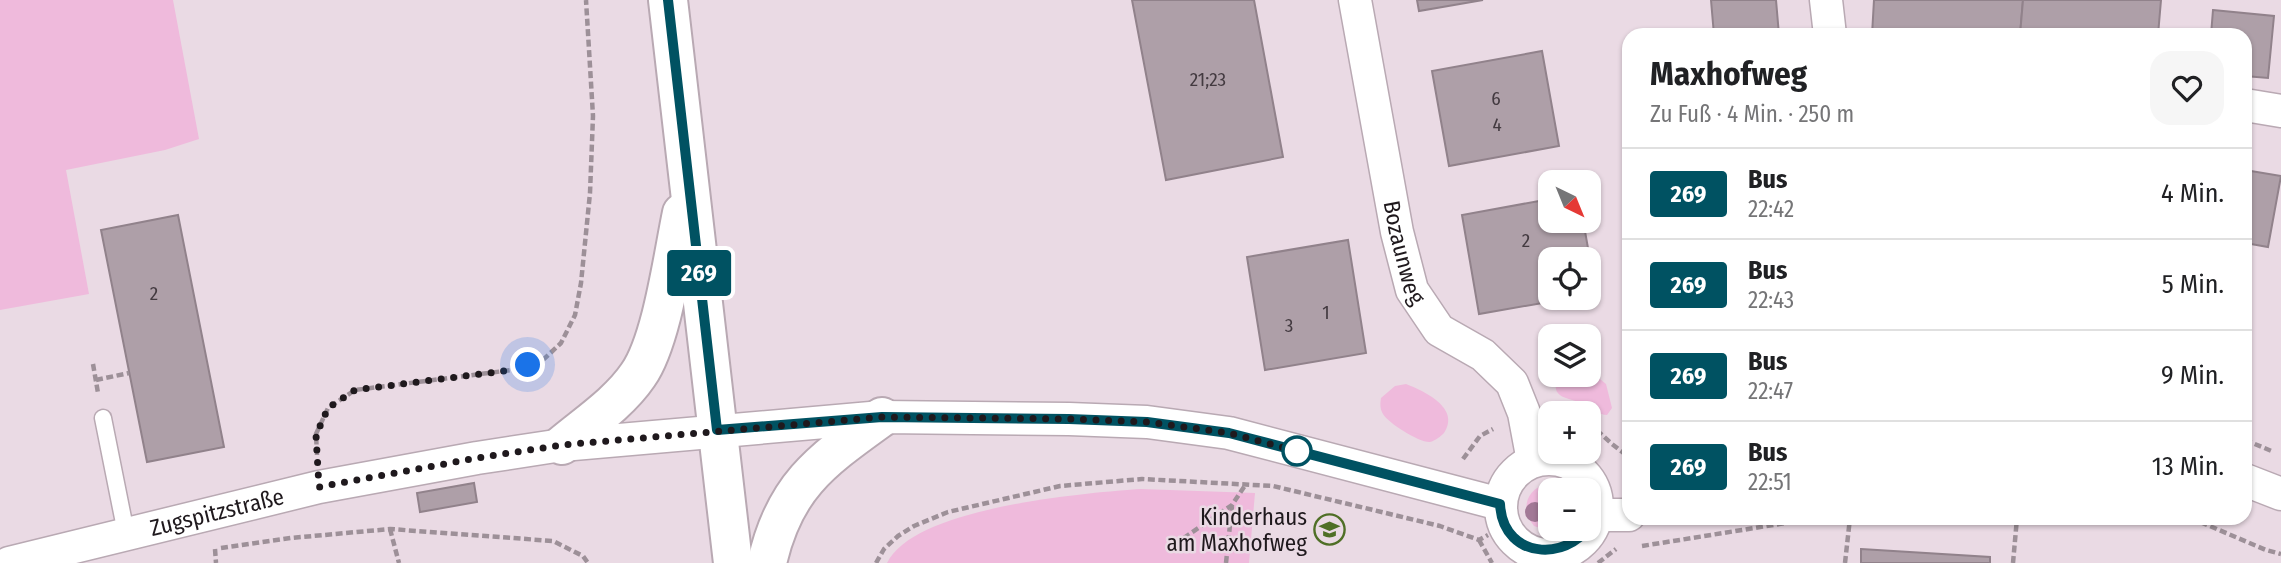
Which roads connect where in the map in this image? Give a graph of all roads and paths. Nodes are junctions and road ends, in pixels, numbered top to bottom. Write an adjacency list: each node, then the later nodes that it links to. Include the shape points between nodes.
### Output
1 (586, 0): 25 (path, via 593,116 590,193 582,283 575,315 561,343 543,360 512,370 355,390 328,408 316,435)
2 (668, 0): 8 (street)
3 (1355, 0): 11 (street, Bozaunweg, via 1397,232 1412,290 1438,330 1483,355 1512,383)
4 (1826, 0): 5 (street)
5 (1829, 28)
6 (2252, 105): 7 (street)
7 (2281, 111)
8 (688, 183): 15 (street); 18 (street, via 650,352 638,376 618,398)
9 (129, 373): 10 (path)
10 (96, 380)
11 (1524, 412): 12 (path); 21 (street, Bozaunweg); 26 (path, via 1480,436 1458,465)
12 (1538, 412)
13 (882, 417): 15 (street, Zugspitzstraße); 26 (street, Zugspitzstraße, via 1147,422 1229,433); 52 (street, via 813,471 791,498)
14 (103, 418): 37 (lane)
15 (717, 430): 18 (street, Zugspitzstraße); 51 (street)
16 (1601, 434): 19 (path)
17 (2252, 443): 20 (path)
18 (562, 445): 25 (street, Zugspitzstraße)
19 (1622, 452)
20 (2281, 455)
21 (1533, 461): 22 (street, via 1566,462); 28 (street, via 1510,478)
22 (1586, 478)
23 (1246, 483): 26 (path, via 1440,526); 29 (path); 53 (path, via 1142,480 1059,486 948,512 914,526 884,549)
24 (2252, 483): 27 (street)
25 (319, 487): 37 (street, Zugspitzstraße)
26 (1448, 491): 28 (street, Zugspitzstraße)
27 (2281, 494)
28 (1500, 504): 46 (street, via 1512,539 1541,555)
29 (1232, 505): 40 (path); 54 (path)
30 (1601, 515): 31 (street)
31 (1622, 515)
32 (1777, 525): 41 (path)
33 (1849, 525): 57 (path)
34 (2016, 525): 58 (path)
35 (2207, 525): 45 (path)
36 (390, 529): 43 (path); 49 (path); 50 (path, via 553,541)
37 (126, 533): 47 (street, Zugspitzstraße)
38 (1479, 540): 55 (path)
39 (1583, 541): 46 (street)
40 (1175, 544)
41 (1630, 547)
42 (1618, 548): 56 (path)
43 (215, 549): 44 (path); 48 (path)
44 (202, 552)
45 (2281, 554)
46 (1563, 558)
47 (9, 563)
48 (216, 563)
49 (399, 563)
50 (588, 563)
51 (733, 563)
52 (767, 563)
53 (876, 563)
54 (1226, 563)
55 (1493, 563)
56 (1598, 563)
57 (1845, 563)
58 (2013, 563)

